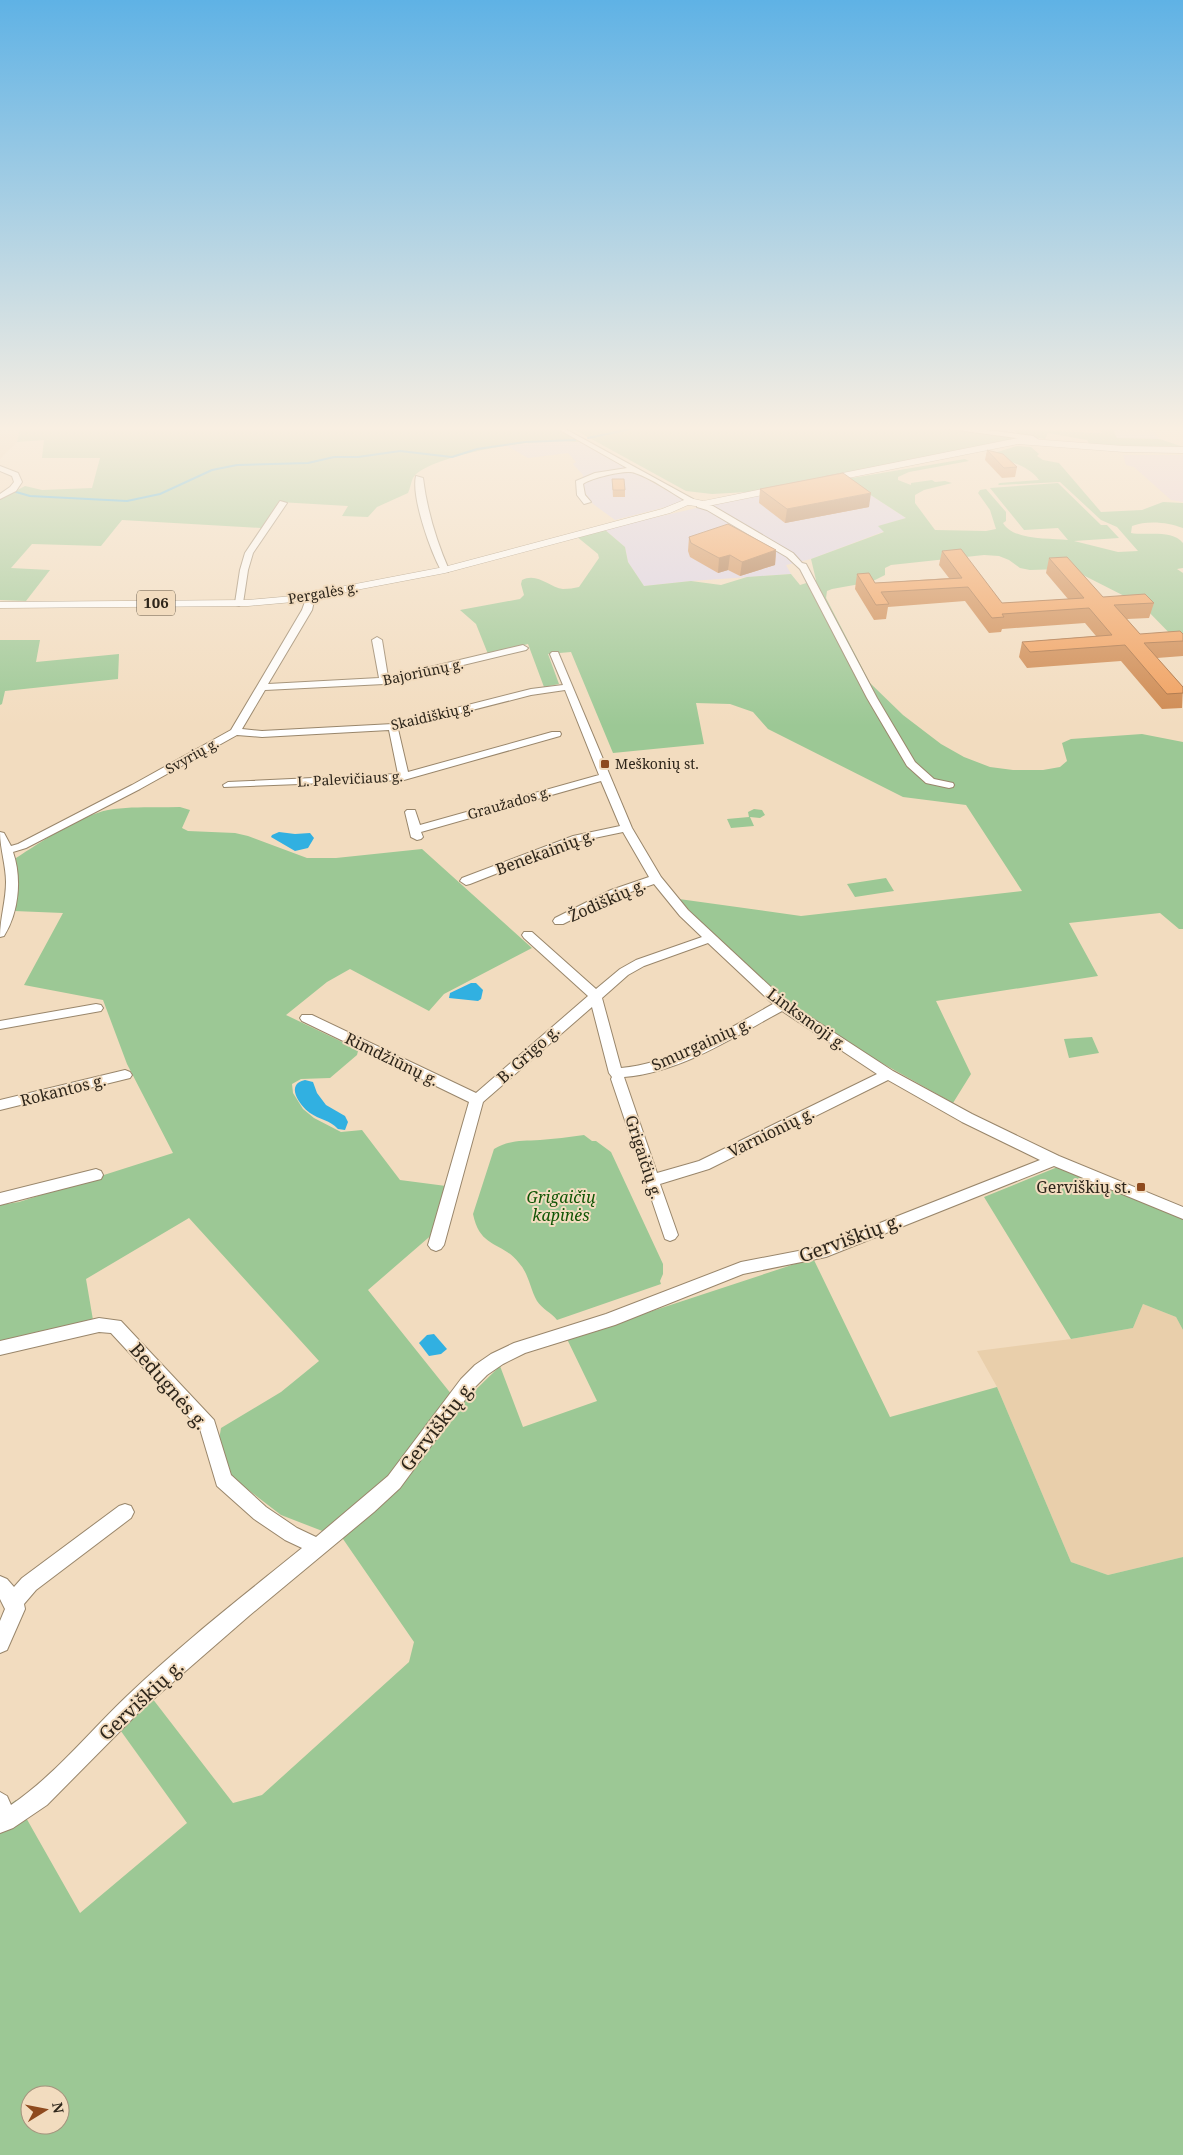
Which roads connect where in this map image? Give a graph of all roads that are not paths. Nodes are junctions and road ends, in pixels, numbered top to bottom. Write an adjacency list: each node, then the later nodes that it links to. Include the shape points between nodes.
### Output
1 (267, 526): 7 (street, via 248,553)
2 (428, 526): 5 (street)
3 (608, 526): 5 (main road, Pergalės g. / 106)
4 (740, 526): 20 (street, via 804,566 872,698 911,764 930,782)
5 (444, 570): 6 (main road, Pergalės g. / 106)
6 (311, 596): 7 (main road, Pergalės g. / 106); 13 (street, Svyrių g., via 307,610)
7 (239, 603): 8 (main road, Pergalės g. / 106)
8 (0, 605)
9 (377, 640): 12 (street)
10 (523, 648): 12 (street, Bajoriūnų g.)
11 (555, 654): 14 (street, Linksmoji g.)
12 (384, 682): 13 (street, Bajoriūnų g.)
13 (262, 684): 16 (street, Svyrių g.)
14 (568, 687): 15 (street, Skaidiškių g., via 531,692); 19 (street, Linksmoji g.)
15 (393, 727): 16 (street, Skaidiškių g., via 262,734); 18 (street)
16 (235, 732): 25 (street, Svyrių g., via 136,787 22,846)
17 (556, 734): 18 (street, L. Palevičiaus g.)
18 (404, 777): 21 (street, L. Palevičiaus g.)
19 (604, 777): 22 (street, Graužados g., via 416,834); 23 (street, Linksmoji g.)
20 (949, 784)
21 (228, 786)
22 (411, 812)
23 (626, 828): 26 (street, Linksmoji g.); 27 (street, Benekainių g., via 577,838)
24 (0, 835): 25 (street)
25 (8, 850): 29 (street, via 11,895)
26 (656, 879): 28 (street, Žodiškių g., via 616,893); 31 (street, Linksmoji g.)
27 (466, 881)
28 (559, 921)
29 (0, 932)
30 (528, 935): 32 (street)
31 (710, 938): 32 (street, B. Grigo g., via 640,963); 33 (street, Linksmoji g.)
32 (595, 995): 39 (street, Grigaičių g.); 40 (street, B. Grigo g.)
33 (782, 1005): 37 (street, Linksmoji g.); 39 (street, Smurgainių g., via 670,1062)
34 (96, 1008): 36 (street)
35 (307, 1018): 40 (street, Rimdžiūnų g.)
36 (0, 1025)
37 (888, 1074): 42 (street, Linksmoji g., via 967,1118); 44 (street, Varnionių g., via 704,1165)
38 (125, 1075): 41 (street, Rokantos g.)
39 (617, 1076): 44 (street, Grigaičių g.)
40 (477, 1100): 48 (street)
41 (0, 1105)
42 (1054, 1160): 46 (street, Linksmoji g.); 51 (street, Gerviškių g., via 821,1253 687,1281 609,1320 520,1348 481,1370 456,1398 394,1482)
43 (96, 1175): 45 (street)
44 (651, 1180): 47 (street, Grigaičių g.)
45 (0, 1199)
46 (1183, 1213)
47 (670, 1235)
48 (436, 1245)
49 (0, 1348): 51 (street, Bedugnės g., via 100,1325 114,1326 208,1425 223,1480 260,1513)
50 (124, 1512): 53 (street, via 30,1584)
51 (318, 1547): 55 (street, Gerviškių g., via 135,1702 40,1798)
52 (0, 1585): 53 (street)
53 (14, 1601): 54 (street, via 15,1609)
54 (0, 1643)
55 (2, 1815)

